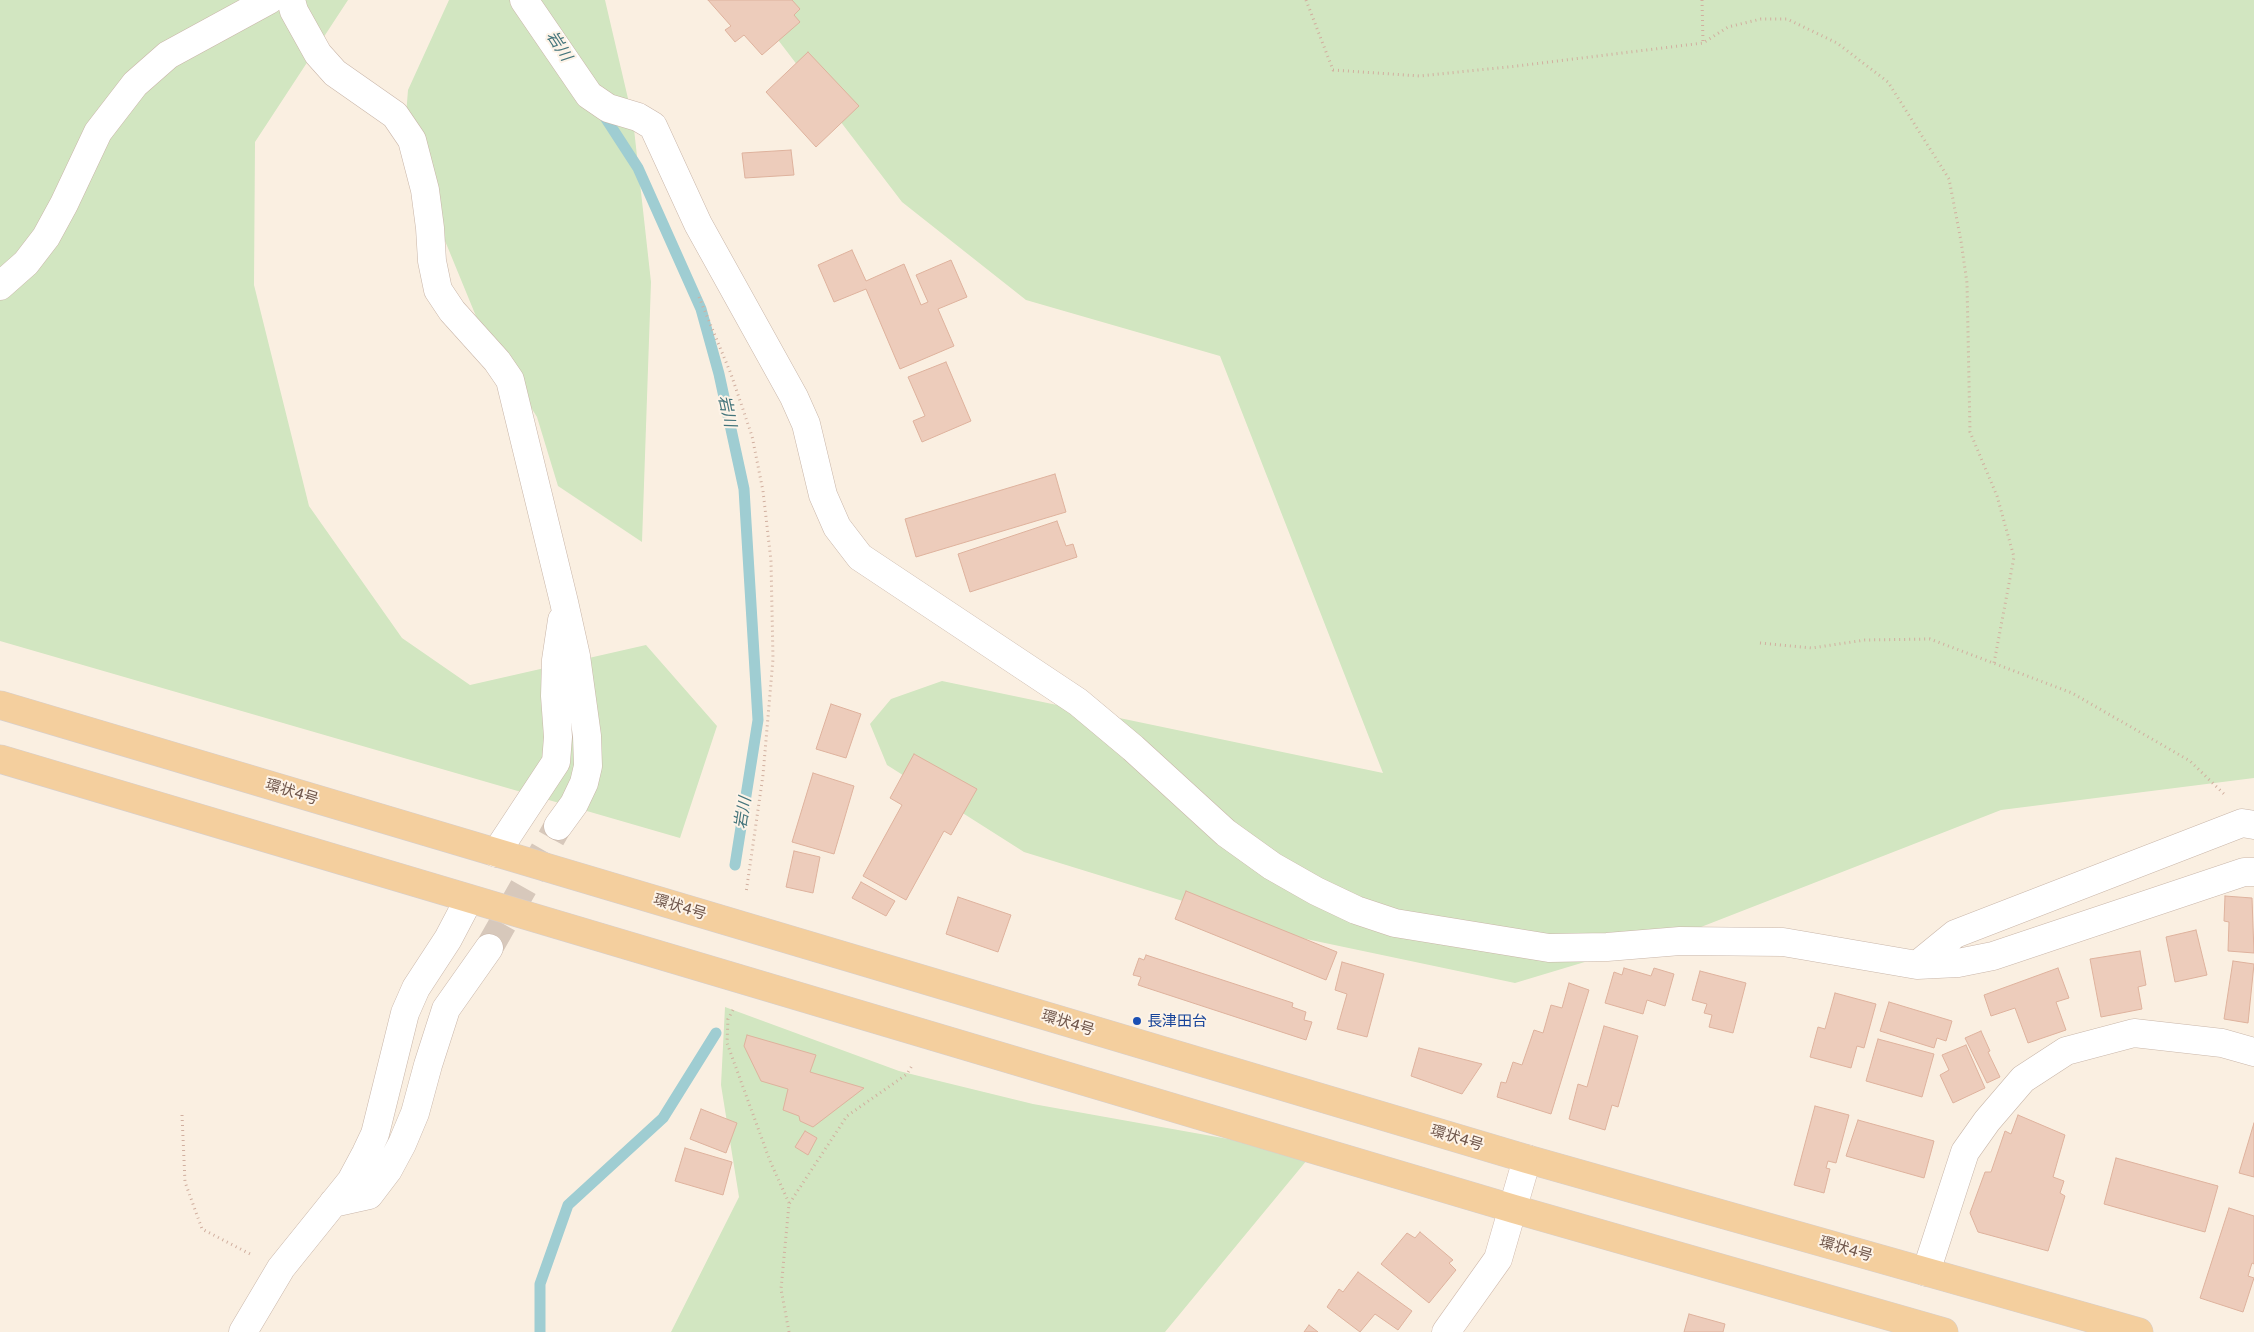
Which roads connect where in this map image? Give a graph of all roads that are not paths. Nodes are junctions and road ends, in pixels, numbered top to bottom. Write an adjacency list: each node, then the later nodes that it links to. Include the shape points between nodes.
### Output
1 (269, 0): 4 (street, via 168,55 135,84 98,132 46,237 26,263)
2 (292, 0): 5 (street, via 294,11 318,54 335,73 395,115 412,140 425,190 438,290 510,380)
3 (524, 0): 14 (street, via 589,94 608,108 638,117 653,126 698,224 794,397 806,424 823,495 836,528 860,557 1078,702 1226,833 1272,866 1316,891 1395,923 1508,942 1549,948 1680,941 1783,942)
4 (0, 286)
5 (564, 602): 9 (street, via 583,702 588,766 574,804); 10 (street, via 556,660 556,762)
6 (0, 705): 10 (main road, 環状4号)
7 (0, 759): 12 (main road)
8 (2248, 824): 14 (street, via 1955,934)
9 (558, 826)
10 (496, 853): 16 (main road, 環状4号)
11 (2254, 872): 14 (street, via 2244,872 1993,956 1958,963)
12 (469, 898): 17 (street, via 448,939 416,988 405,1013 375,1134 351,1181); 18 (main road)
13 (489, 948): 17 (street, via 446,1009 415,1112 388,1170 369,1195)
14 (1917, 965)
15 (2254, 1052): 19 (street, via 2222,1043 2134,1033 2066,1051 2023,1079 1987,1121 1966,1152)
16 (1527, 1159): 18 (street); 19 (main road, 環状4号)
17 (333, 1203): 20 (street, via 281,1268)
18 (1514, 1209): 21 (street, via 1498,1259); 22 (main road)
19 (1926, 1272): 23 (main road, 環状4号)
20 (243, 1332)
21 (1446, 1332)
22 (1944, 1332)
23 (2139, 1332)

